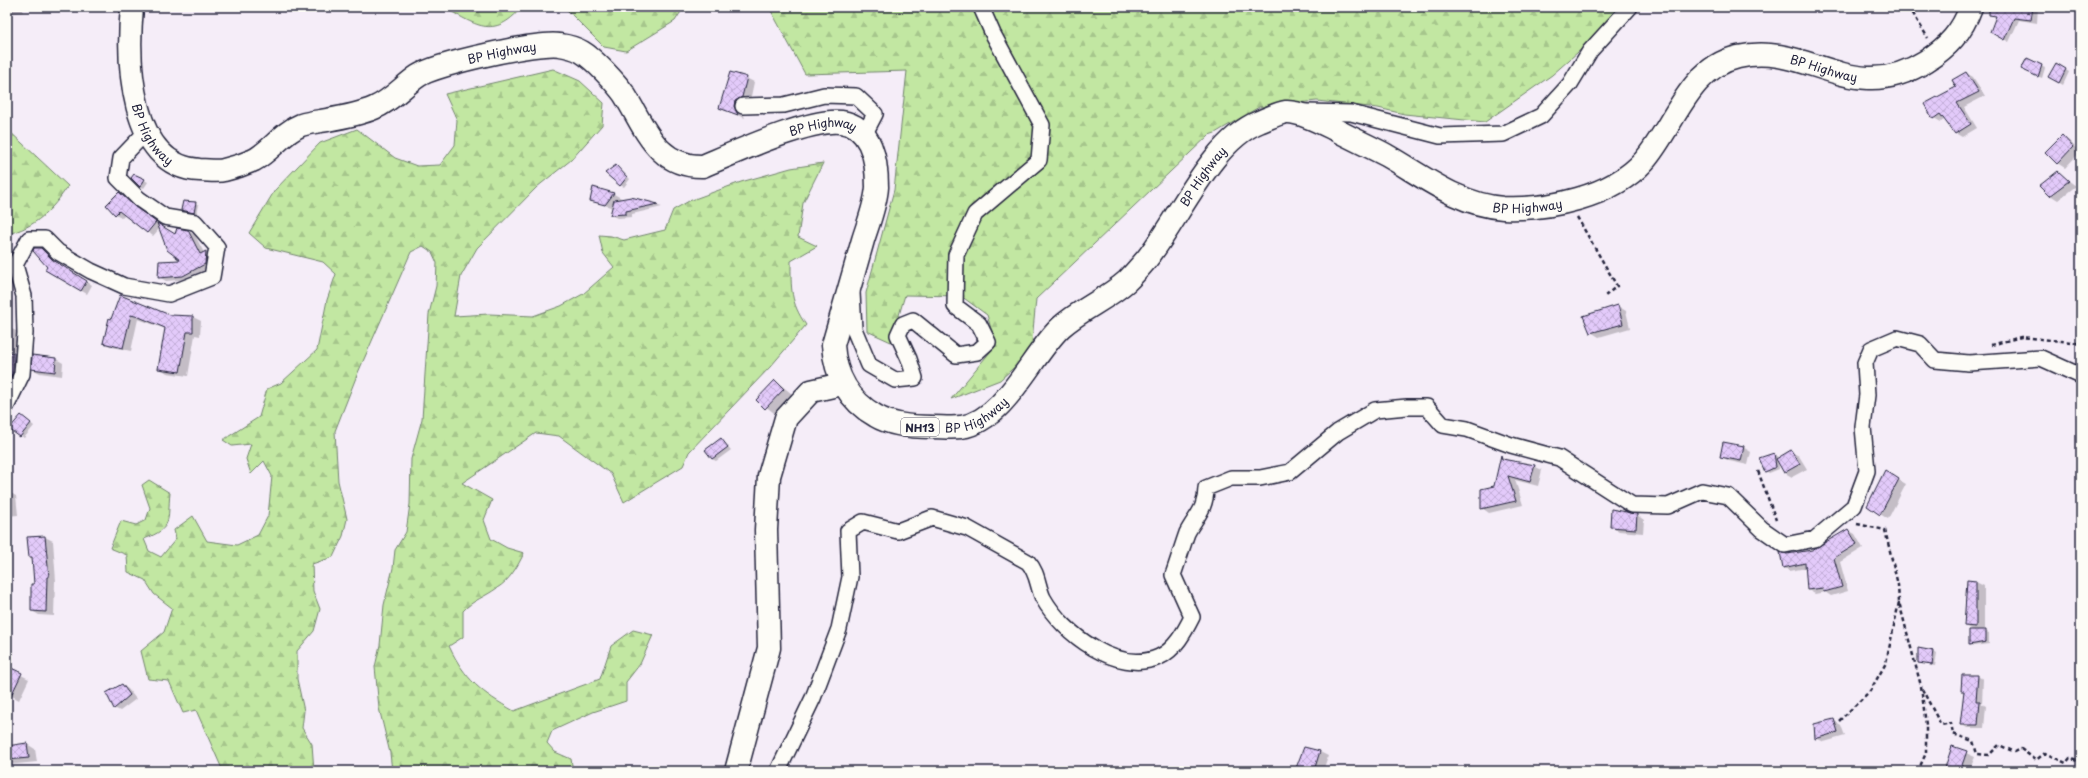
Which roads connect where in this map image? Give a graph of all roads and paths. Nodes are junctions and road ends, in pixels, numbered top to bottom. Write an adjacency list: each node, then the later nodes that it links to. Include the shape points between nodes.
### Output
1 (132, 7): 11 (main road, BP Highway / NH13, via 129,37 131,68 139,117)
2 (981, 7): 14 (street, via 1042,125 1039,160 975,214 956,256 955,306 979,324 988,342 977,352 956,355 913,320 903,324 898,335 915,378 895,380 870,365 854,329)
3 (1630, 7): 10 (street, via 1590,51 1570,84 1541,116 1503,134 1440,136 1351,113)
4 (1909, 7): 8 (path)
5 (1971, 7): 8 (main road, BP Highway, via 1954,40)
6 (2066, 7): 7 (path)
7 (2081, 10)
8 (1938, 54): 13 (main road, BP Highway, via 1909,72 1881,79 1854,78 1782,56 1750,55 1717,64 1690,91 1644,161 1624,178 1589,195)
9 (743, 106): 12 (street, via 784,105 824,95 856,96 875,114)
10 (1287, 112): 13 (main road, BP Highway, via 1316,120 1377,150 1461,199 1500,208 1547,207); 17 (main road, BP Highway / NH13, via 1248,126 1231,139 1210,163 1170,227 1145,261 1126,282 1067,321 1052,335 1009,394 989,415 962,427 926,427 889,422 863,408)
11 (146, 132): 12 (main road, BP Highway / NH13, via 164,156 176,164 190,169 222,171 254,160 301,125 374,108 429,70 535,46 559,45 582,52 593,61 623,93 648,136 663,153 689,166 703,166 802,128 819,124 841,122); 18 (street, via 121,158 118,178 139,199 165,217 195,222 217,247 212,277 169,294 124,286 58,252 45,239 29,238 15,265 24,296 22,374)
12 (864, 135): 14 (main road, BP Highway / NH13, via 875,158 877,189)
13 (1569, 201): 15 (path, via 1616,286)
14 (851, 282): 17 (main road, BP Highway / NH13, via 833,345 836,368)
15 (1605, 296)
16 (2081, 376): 21 (street, via 2041,358 1969,363 1935,360 1920,344 1897,338 1871,349 1865,363 1867,395 1863,427 1867,471 1854,506 1815,539)
17 (842, 384): 26 (main road, via 811,391 786,418 769,476 766,530 769,648)
18 (7, 405)
19 (1758, 471): 21 (path)
20 (1854, 523): 22 (path, via 1885,530 1898,585)
21 (1785, 545): 27 (street, via 1762,530 1728,496 1702,490 1668,506 1632,505 1559,458 1511,445 1467,429 1443,425 1427,407 1376,410 1338,432 1290,472 1260,478 1231,478 1206,488 1206,500 1188,533 1173,575 1192,617 1181,638 1161,656 1141,662 1121,660 1097,651 1077,636 1043,598 1034,569 1028,562 967,528 932,518 898,531 863,522 848,531 850,577 839,629 814,698)
22 (1899, 602): 23 (path); 24 (path, via 1886,663 1870,691)
23 (1921, 686): 25 (path, via 1941,724 1951,722 1953,734 1972,741 1977,754 1989,755 1999,745 2015,752 2021,749 2036,760 2045,753 2066,763 2070,758); 28 (path, via 1926,725 1926,753)
24 (1839, 721)
25 (2081, 764)
26 (736, 771)
27 (778, 771)
28 (1918, 771)

